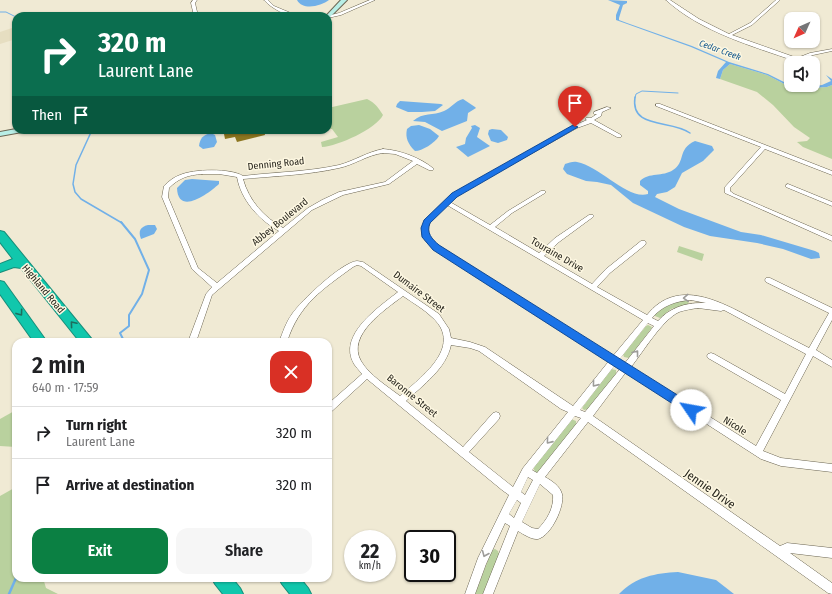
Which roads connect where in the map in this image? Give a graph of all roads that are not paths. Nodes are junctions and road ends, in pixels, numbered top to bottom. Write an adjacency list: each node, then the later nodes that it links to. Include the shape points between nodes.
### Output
1 (195, 0): 7 (street, via 193,3)
2 (266, 0): 8 (street, via 273,7)
3 (344, 0): 9 (main road)
4 (374, 0): 10 (street)
5 (668, 0): 11 (street, via 693,18)
6 (778, 0): 11 (street, via 751,24)
7 (195, 12)
8 (284, 12)
9 (332, 13)
10 (332, 16)
11 (730, 35): 12 (street, via 797,60)
12 (832, 50)
13 (658, 105): 19 (street)
14 (609, 108): 15 (street)
15 (588, 119): 18 (street); 26 (street, via 580,126 461,191)
16 (12, 132): 17 (main road)
17 (0, 134)
18 (619, 136)
19 (764, 146): 22 (street); 32 (street, via 727,188 728,193)
20 (417, 161): 21 (street, Denning Road); 23 (street, Denning Road, via 397,153 383,151 337,166); 30 (street, Abbey Boulevard, via 387,183 341,193 324,200)
21 (431, 169)
22 (832, 173)
23 (240, 178): 30 (street, via 242,187 261,216); 40 (street, Denning Road, via 232,173 194,173 182,176 166,187 166,197 195,269)
24 (788, 186): 27 (street)
25 (543, 192): 29 (street)
26 (446, 202): 29 (street, Touraine Drive); 53 (street, Nicole, via 425,226 426,237 436,248)
27 (832, 204)
28 (591, 216): 34 (street)
29 (490, 228): 34 (street, Touraine Drive)
30 (283, 231): 40 (street, Abbey Boulevard)
31 (1, 238): 35 (highway, Highland Road)
32 (832, 239)
33 (643, 244): 39 (street, via 608,271)
34 (539, 256): 39 (street, Touraine Drive)
35 (22, 264): 36 (highway, via 13,263); 47 (highway, Highland Road, one-way to 35)
36 (0, 268)
37 (768, 280): 42 (street)
38 (0, 285): 46 (highway, one-way to 46)
39 (593, 287): 44 (street, Touraine Drive)
40 (217, 288): 48 (street, Abbey Boulevard, via 209,294)
41 (403, 292): 49 (street, Dumaire Street, via 361,263 351,265 309,297 291,321); 50 (street, Dumaire Street, via 440,320); 56 (street, Baronne Street, via 364,324 357,335 354,345 355,357)
42 (832, 312): 51 (street)
43 (736, 313): 44 (street, one-way to 44, via 708,300 685,297 665,303); 45 (street, via 710,306 690,306 673,311); 51 (street)
44 (648, 319): 45 (street, Touraine Drive); 53 (street)
45 (658, 325): 55 (street, one-way to 45)
46 (38, 338)
47 (85, 338)
48 (193, 338)
49 (285, 338)
50 (448, 341): 58 (street, via 446,352 440,362); 60 (street, Jennie Drive, via 470,345 486,352)
51 (811, 352): 54 (street); 57 (street)
52 (711, 356): 57 (street)
53 (614, 360): 55 (street, Nicole); 60 (street, one-way to 60)
54 (832, 364)
55 (625, 368): 62 (street); 63 (street, Nicole)
56 (367, 374): 58 (street, Baronne Street); 59 (street)
57 (786, 399): 63 (street)
58 (400, 401): 64 (street, Baronne Street)
59 (332, 405)
60 (573, 411): 62 (street, Jennie Drive); 66 (street, one-way to 66)
61 (496, 416): 64 (street)
62 (586, 417): 67 (street); 72 (street, Jennie Drive)
63 (758, 452): 65 (street, Nicole, via 781,462)
64 (463, 453): 68 (street, Baronne Street)
65 (832, 468)
66 (526, 471): 67 (street); 68 (street)
67 (538, 479): 69 (street); 71 (street, via 555,490 559,498 546,528 542,533 536,534)
68 (513, 494): 69 (street, Baronne Street); 70 (street)
69 (527, 502): 71 (street)
70 (503, 516): 71 (street); 79 (street, one-way to 79)
71 (516, 524): 80 (street)
72 (780, 553): 73 (street, via 787,548); 76 (street, Jennie Drive)
73 (832, 553)
74 (224, 582): 77 (highway)
75 (292, 582): 78 (highway)
76 (832, 589)
77 (234, 594)
78 (302, 594)
79 (470, 594)
80 (488, 594)

